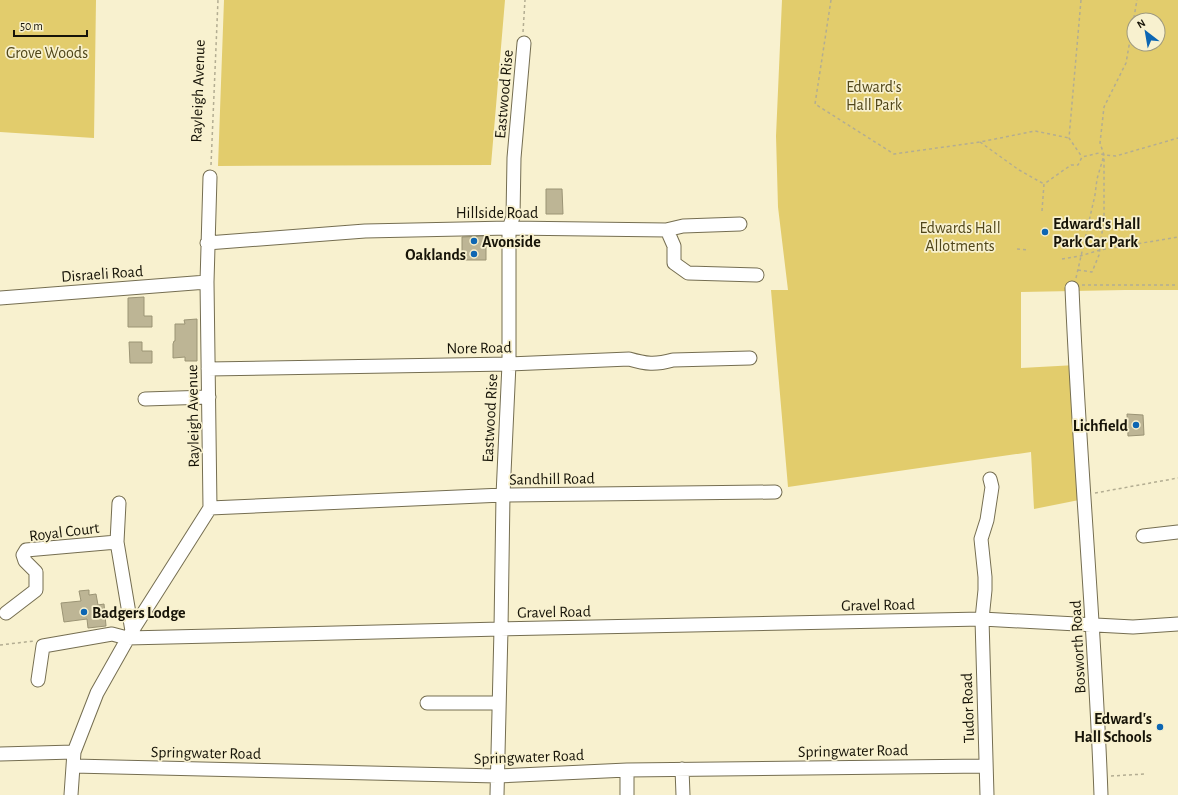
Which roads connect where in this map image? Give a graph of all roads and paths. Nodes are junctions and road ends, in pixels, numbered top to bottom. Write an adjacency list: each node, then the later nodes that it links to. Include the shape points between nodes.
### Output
1 (218, 0): 12 (path, Rayleigh Avenue)
2 (525, 0): 6 (path)
3 (830, 0): 9 (path, via 815,104 894,154)
4 (1081, 0): 7 (path)
5 (1137, 0): 10 (path, via 1126,63 1104,107 1100,143)
6 (524, 43): 16 (street, Eastwood Rise, via 514,158 513,217)
7 (1069, 138): 9 (path, via 1035,131); 11 (path)
8 (1178, 138): 10 (path, via 1116,156)
9 (980, 142): 13 (path, via 1019,170)
10 (1104, 155): 11 (path, via 1099,153); 22 (path, via 1104,218); 23 (path)
11 (1082, 157): 13 (path, via 1078,165 1071,165)
12 (210, 177): 19 (street, Rayleigh Avenue)
13 (1044, 184): 14 (path)
14 (1042, 211)
15 (740, 224): 17 (street, Hillside Road, via 683,226)
16 (509, 228): 17 (street, Hillside Road); 19 (street, Hillside Road, via 365,231); 33 (street, Eastwood Rise)
17 (666, 230): 26 (street, via 674,246 674,263 688,273)
18 (1178, 237): 22 (path)
19 (207, 243): 27 (street, Rayleigh Avenue)
20 (1018, 249): 21 (path)
21 (1029, 250)
22 (1100, 250): 23 (path); 25 (path, via 1092,272)
23 (1080, 256): 24 (path); 25 (path)
24 (1062, 259)
25 (1078, 270): 30 (path)
26 (757, 276)
27 (207, 282): 31 (street, Disraeli Road); 34 (street, Rayleigh Avenue)
28 (1086, 284): 29 (path)
29 (1178, 285)
30 (1072, 288): 40 (street)
31 (0, 298)
32 (750, 358): 33 (street, Nore Road, via 673,360 647,364 629,359)
33 (509, 364): 34 (street, Nore Road); 41 (street, Eastwood Rise)
34 (208, 369): 35 (street, Rayleigh Avenue)
35 (209, 397): 36 (street); 43 (street, Rayleigh Avenue)
36 (145, 399)
37 (1178, 478): 40 (path)
38 (990, 479): 48 (street, Tudor Road, via 992,487 981,542 985,577)
39 (775, 492): 41 (street, Sandhill Road)
40 (1084, 495): 49 (street, Bosworth Road)
41 (503, 496): 43 (street, Sandhill Road); 51 (street, Eastwood Rise)
42 (119, 503): 46 (street)
43 (210, 508): 52 (street)
44 (1178, 532): 45 (street)
45 (1144, 536)
46 (116, 542): 47 (street, Royal Court, via 26,550 23,555 25,561 36,572 36,590); 52 (street)
47 (6, 613)
48 (982, 619): 49 (street, Gravel Road); 51 (street, Gravel Road); 59 (street, Tudor Road)
49 (1093, 624): 50 (street, Gravel Road, via 1147,627); 64 (street, Bosworth Road)
50 (1178, 624)
51 (501, 629): 52 (street, Gravel Road); 55 (street, Eastwood Rise)
52 (130, 635): 53 (street, Gravel Road, via 112,634 43,646); 56 (street, via 97,693)
53 (38, 680)
54 (427, 703): 55 (street)
55 (499, 703): 63 (street, Eastwood Rise)
56 (74, 752): 57 (street); 58 (street)
57 (0, 754)
58 (73, 766): 63 (street, Springwater Road); 65 (street)
59 (986, 766): 60 (street, Springwater Road); 69 (street, Tudor Road)
60 (682, 769): 61 (street, Springwater Road); 68 (street)
61 (627, 770): 63 (street, Springwater Road); 67 (street)
62 (1145, 774): 64 (path)
63 (497, 776): 66 (street, Eastwood Rise)
64 (1101, 776): 70 (street, Bosworth Road)
65 (71, 795)
66 (497, 795)
67 (627, 795)
68 (683, 795)
69 (987, 795)
70 (1101, 795)

